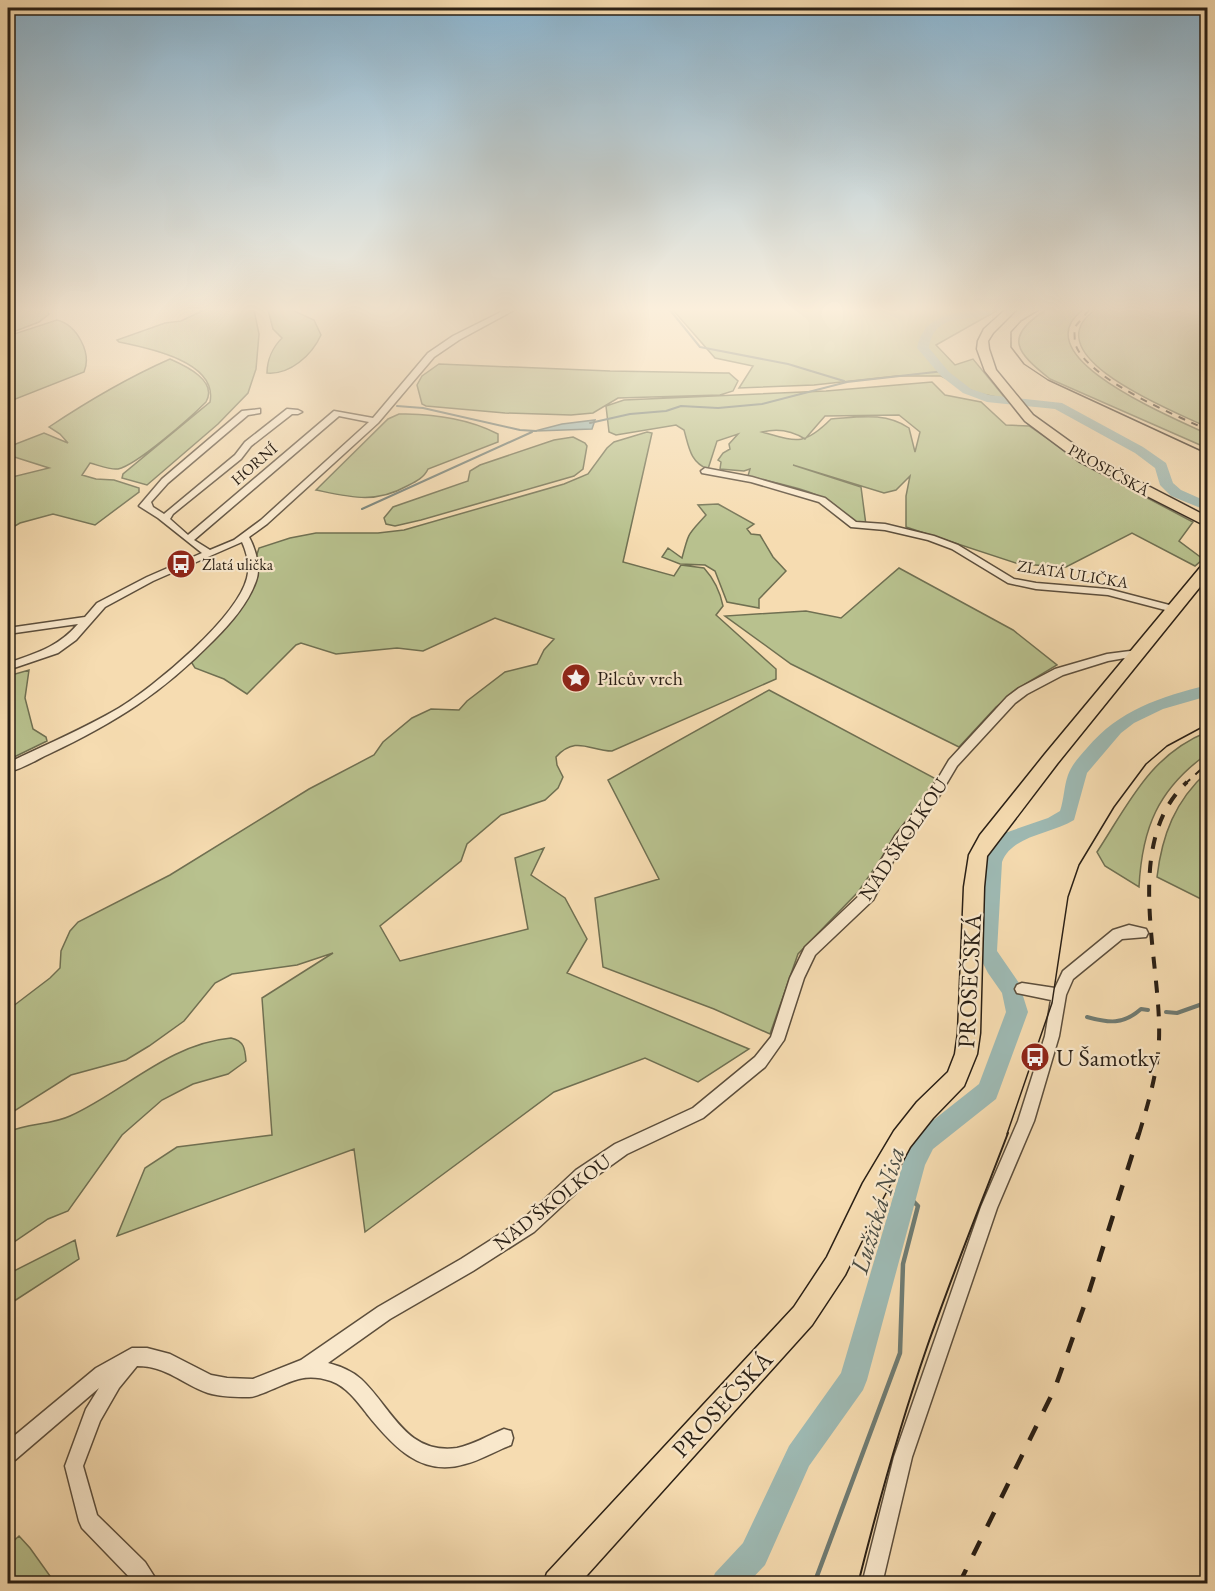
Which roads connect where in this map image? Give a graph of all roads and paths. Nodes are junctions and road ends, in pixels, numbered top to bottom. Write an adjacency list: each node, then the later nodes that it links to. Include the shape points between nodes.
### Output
1 (406, 384): 5 (street)
2 (1002, 384): 10 (main road, PROSEČSKÁ, via 1039,426 1085,459)
3 (251, 410): 8 (street, via 150,495 146,502)
4 (298, 412): 9 (street, HORNÍ, via 290,411 248,444)
5 (375, 421): 11 (street); 12 (street, HORNÍ, via 337,413)
6 (705, 471): 15 (street, ZLATÁ ULIČKA, via 822,500 854,525 903,530 932,538 955,547 1011,581 1108,592)
7 (139, 502): 8 (street)
8 (149, 508): 9 (street)
9 (165, 519): 12 (street)
10 (1208, 523)
11 (244, 536): 13 (street); 20 (street, via 250,546 252,578 228,619 203,645 124,711)
12 (189, 539): 13 (street)
13 (210, 554): 16 (street, via 101,605)
14 (1208, 567): 15 (main road, PROSEČSKÁ)
15 (1173, 609): 18 (main road, PROSEČSKÁ)
16 (87, 621): 17 (street); 19 (street, via 54,651)
17 (8, 631)
18 (1138, 653): 25 (street, NAD ŠKOLKOU, via 1059,672 1011,700 953,763 934,795 899,839 868,896 810,951 777,1040 760,1062 698,1113 621,1149 582,1176 528,1226 384,1313); 29 (main road, PROSEČSKÁ, via 978,855 969,1033 956,1079 902,1139 836,1266 803,1316)
19 (8, 667)
20 (8, 768)
21 (1141, 933): 23 (street, via 1118,934 1068,975)
22 (1022, 988): 23 (street)
23 (1059, 995): 30 (street, via 1057,1017 1026,1121 989,1207 903,1457)
24 (132, 1357): 25 (street, NAD ŠKOLKOU, via 170,1363 209,1383 227,1387 253,1388); 27 (street, via 102,1374); 28 (street, via 93,1416 74,1466 89,1521)
25 (307, 1367): 26 (street, via 338,1375 354,1386 382,1421 419,1453 458,1457)
26 (504, 1438)
27 (8, 1454)
28 (149, 1584)
29 (558, 1584)
30 (872, 1584)

